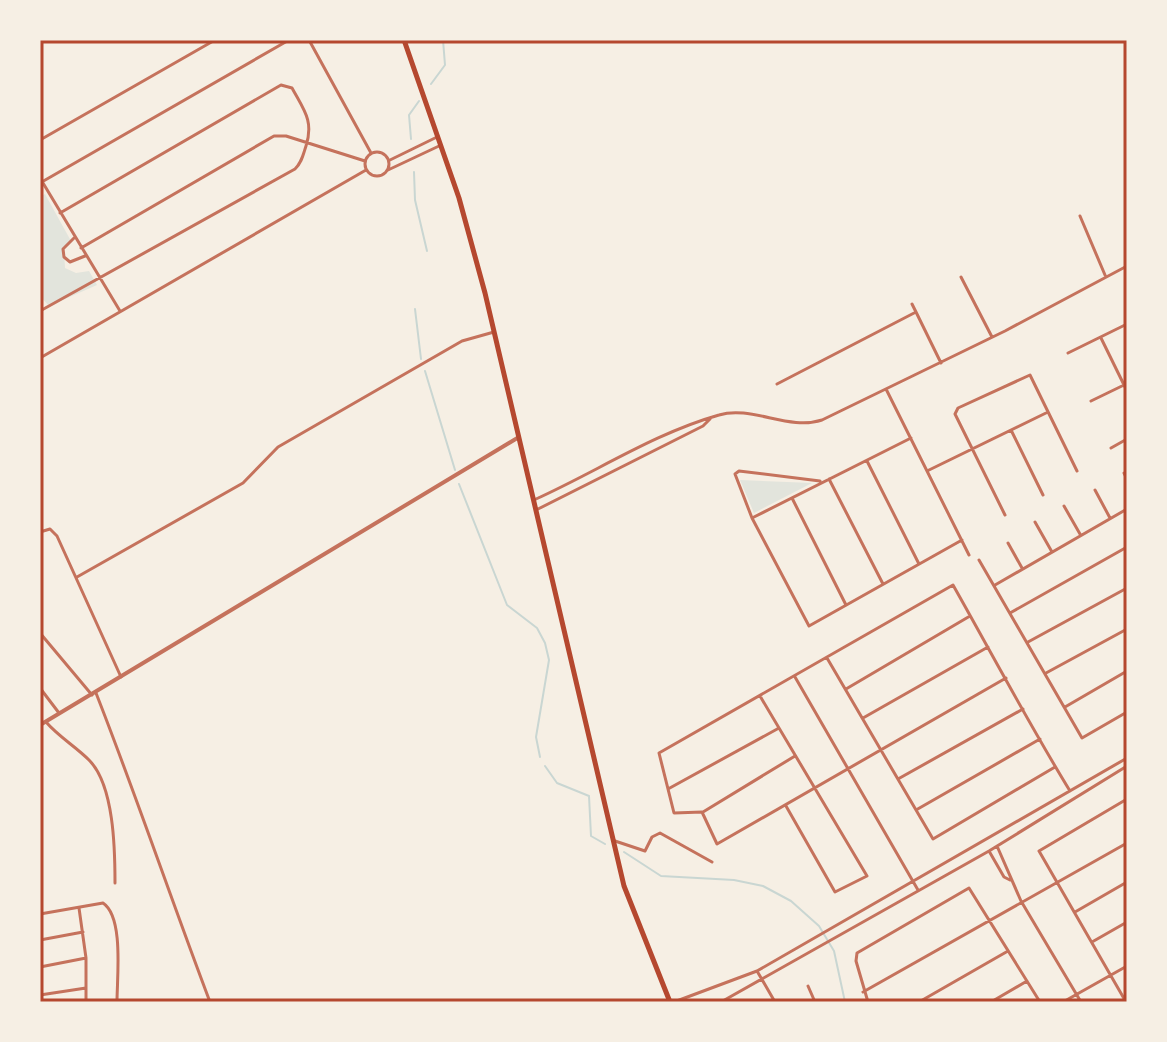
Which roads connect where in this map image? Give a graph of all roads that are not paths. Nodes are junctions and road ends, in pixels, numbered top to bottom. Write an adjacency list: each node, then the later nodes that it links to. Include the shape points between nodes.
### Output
1 (215, 40): 6 (street)
2 (289, 40): 16 (street)
3 (309, 40): 11 (street)
4 (404, 40): 5 (main road)
5 (437, 137): 7 (street); 9 (main road)
6 (40, 140)
7 (429, 141): 10 (street); 13 (street)
8 (307, 142): 12 (street); 17 (street, via 311,121 292,88 281,85); 20 (street, via 274,136); 25 (street, via 295,169)
9 (440, 145): 10 (street); 31 (main road)
10 (433, 149): 15 (street)
11 (371, 153): 12 (street); 13 (street, via 380,152)
12 (365, 161): 14 (street)
13 (389, 161): 15 (street)
14 (366, 170): 15 (street, via 375,177); 29 (street)
15 (388, 170)
16 (41, 181): 17 (street)
17 (60, 213): 19 (street)
18 (1080, 216): 24 (street)
19 (74, 238): 20 (street); 21 (street, via 63,249 64,257 70,262)
20 (81, 248): 21 (street)
21 (85, 256): 25 (street)
22 (1127, 266): 24 (street)
23 (961, 277): 32 (street)
24 (1106, 277): 32 (street)
25 (100, 278): 27 (street); 29 (street)
26 (912, 304): 28 (street)
27 (40, 311)
28 (916, 312): 36 (street); 37 (street)
29 (121, 313): 35 (street)
30 (1127, 324): 33 (street)
31 (494, 332): 45 (main road); 80 (street, via 462,341 290,440 243,483)
32 (992, 337): 36 (street)
33 (1101, 338): 34 (street); 38 (street)
34 (1068, 353)
35 (40, 358)
36 (941, 363): 39 (street)
37 (777, 384)
38 (1124, 385): 40 (street); 41 (street)
39 (886, 389): 43 (street, via 815,423 729,413); 46 (street)
40 (1127, 391)
41 (1091, 401)
42 (1048, 412): 44 (street); 49 (street, via 1034,378 1025,374 955,411); 52 (street)
43 (710, 419): 58 (street, via 698,419); 62 (street)
44 (1011, 430): 49 (street); 59 (street)
45 (519, 437): 61 (main road); 94 (street)
46 (911, 438): 50 (street); 51 (street)
47 (1127, 439): 48 (street)
48 (1111, 448)
49 (972, 449): 51 (street); 66 (street)
50 (867, 461): 54 (street); 78 (street)
51 (927, 471): 72 (street)
52 (1077, 471)
53 (1124, 473): 55 (street)
54 (829, 479): 56 (street); 81 (street)
55 (1127, 479)
56 (820, 481): 60 (street); 67 (street, via 736,471)
57 (1095, 490): 68 (street)
58 (549, 493): 61 (street); 62 (street)
59 (1043, 495)
60 (792, 498): 67 (street); 84 (street)
61 (536, 499): 64 (main road)
62 (553, 502): 64 (street)
63 (1064, 506): 71 (street)
64 (538, 509): 124 (main road)
65 (1127, 509): 68 (street)
66 (1005, 515)
67 (752, 518): 84 (street, via 809,626)
68 (1111, 519): 71 (street)
69 (1035, 522): 75 (street)
70 (40, 532): 80 (street, via 50,529 57,536)
71 (1081, 536): 75 (street)
72 (962, 540): 76 (street); 78 (street)
73 (1008, 543): 79 (street)
74 (1127, 547): 85 (street)
75 (1052, 552): 79 (street)
76 (969, 555)
77 (979, 560): 82 (street)
78 (919, 564): 81 (street)
79 (1022, 568): 82 (street)
80 (77, 577): 94 (street)
81 (883, 584): 84 (street)
82 (995, 585): 85 (street)
83 (1127, 588): 89 (street)
84 (846, 605)
85 (1010, 613): 89 (street)
86 (971, 616): 90 (street); 91 (street, via 953,585); 98 (street)
87 (1127, 629): 93 (street)
88 (40, 633): 99 (street)
89 (1027, 642): 93 (street)
90 (988, 647): 96 (street); 105 (street)
91 (827, 658): 95 (street); 98 (street)
92 (1127, 671): 101 (street)
93 (1045, 673): 101 (street)
94 (121, 677): 99 (street)
95 (795, 677): 100 (street); 115 (street)
96 (1006, 678): 102 (street); 110 (street)
97 (40, 688): 103 (street)
98 (846, 689): 105 (street)
99 (94, 694): 103 (street); 162 (street, via 134,785 146,834)
100 (760, 696): 108 (street); 118 (street, via 659,753)
101 (1065, 707): 104 (street, via 1082,738)
102 (1023, 709): 109 (street); 116 (street)
103 (59, 713): 106 (street)
104 (1127, 713)
105 (863, 718): 110 (street)
106 (46, 722): 107 (street); 133 (street, via 91,762 99,778 111,816)
107 (40, 725)
108 (779, 728): 111 (street); 118 (street)
109 (1040, 739): 114 (street); 122 (street)
110 (881, 749): 115 (street); 116 (street)
111 (795, 756): 117 (street); 123 (street)
112 (1127, 758): 119 (street)
113 (1127, 766): 126 (street)
114 (1055, 767): 119 (street); 122 (street, via 933,839)
115 (848, 768): 117 (street); 129 (street)
116 (898, 779): 122 (street)
117 (814, 788): 121 (street); 121 (street, via 867,876 835,892)
118 (668, 789): 123 (street, via 674,813)
119 (1070, 791): 129 (street)
120 (1127, 799): 131 (street, via 1039,849)
121 (785, 805): 123 (street, via 717,844)
122 (916, 810)
123 (702, 812)
124 (614, 841): 128 (street, via 645,851 660,833); 163 (main road, via 624,886)
125 (1127, 843): 131 (street)
126 (997, 846): 127 (street); 130 (street)
127 (989, 851): 130 (street); 134 (street)
128 (712, 862)
129 (913, 880): 134 (street); 139 (street)
130 (1010, 880): 135 (street)
131 (1057, 881): 135 (street); 137 (street)
132 (1127, 882): 137 (street)
133 (115, 883)
134 (918, 890): 142 (street)
135 (1021, 901): 140 (street); 157 (street)
136 (79, 908): 138 (street); 143 (street); 161 (street, via 103,903 111,908 116,921)
137 (1075, 912): 145 (street)
138 (40, 914)
139 (848, 918): 142 (street); 150 (street)
140 (989, 919): 146 (street); 156 (street); 156 (street, via 969,888 857,953)
141 (1127, 922): 145 (street)
142 (853, 927): 151 (street)
143 (83, 932): 144 (street); 147 (street)
144 (40, 940)
145 (1092, 942): 152 (street)
146 (1008, 951): 153 (street); 169 (street)
147 (86, 958): 149 (street); 155 (street)
148 (1127, 966): 152 (street)
149 (40, 967)
150 (757, 971): 151 (street); 159 (street)
151 (762, 976): 165 (street); 166 (street)
152 (1111, 976): 157 (street); 174 (street)
153 (1027, 981): 170 (street); 171 (street)
154 (808, 986): 167 (street)
155 (86, 988): 158 (street); 160 (street)
156 (863, 992): 168 (street)
157 (1076, 994): 172 (street); 173 (street)
158 (40, 995)
159 (690, 996): 163 (street); 164 (street)
160 (86, 1002)
161 (117, 1002)
162 (210, 1002)
163 (672, 1002)
164 (692, 1002)
165 (721, 1002)
166 (775, 1002)
167 (815, 1002)
168 (868, 1002)
169 (919, 1002)
170 (991, 1002)
171 (1040, 1002)
172 (1063, 1002)
173 (1081, 1002)
174 (1126, 1002)

